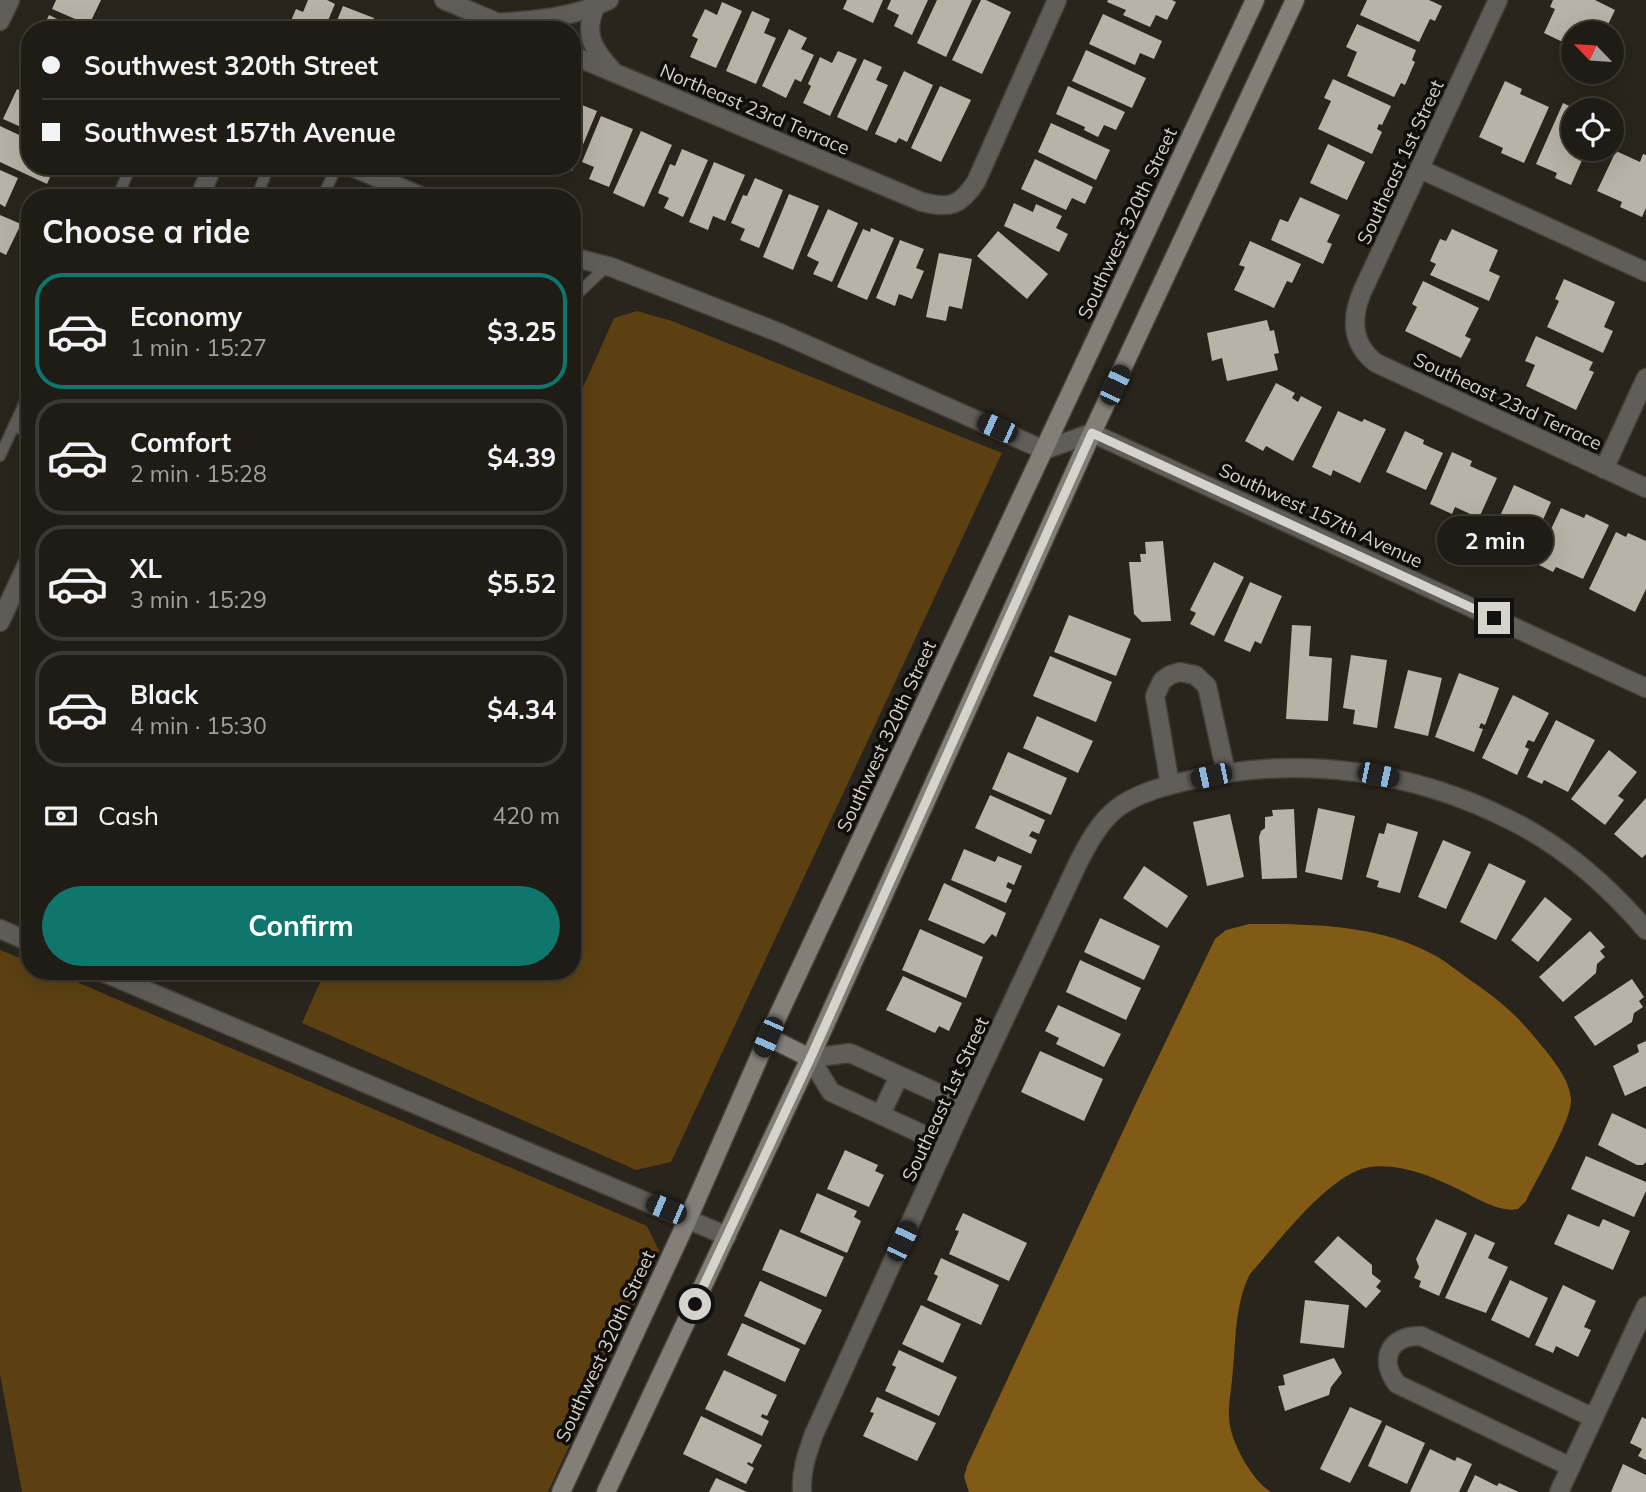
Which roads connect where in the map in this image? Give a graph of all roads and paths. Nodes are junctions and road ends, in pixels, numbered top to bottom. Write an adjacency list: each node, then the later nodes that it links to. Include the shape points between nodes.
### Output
1 (10, 0): 10 (street)
2 (444, 0): 8 (street)
3 (1058, 0): 12 (street, Northeast 23rd Terrace, via 970,190 949,205 922,202)
4 (1255, 0): 26 (street, Southwest 320th Street)
5 (1295, 0): 25 (street)
6 (1498, 0): 13 (street, Southeast 1st Street)
7 (602, 3): 9 (street); 12 (street, via 589,21 588,32 602,59)
8 (493, 21)
9 (542, 21)
10 (0, 22)
11 (581, 59): 12 (street, Northeast 23rd Terrace)
12 (620, 75)
13 (1420, 169): 18 (street); 20 (street, Southeast 1st Street, via 1355,309)
14 (371, 175): 15 (street)
15 (404, 189)
16 (581, 260): 17 (street)
17 (606, 267): 19 (lane); 26 (street, via 780,333)
18 (1646, 272)
19 (581, 291)
20 (1359, 344): 28 (street, Southeast 23rd Terrace, via 1376,363)
21 (1646, 378): 28 (street)
22 (21, 411): 23 (lane)
23 (14, 426): 24 (lane); 27 (lane)
24 (21, 429)
25 (1092, 433): 26 (street); 32 (street, Southwest 157th Avenue); 40 (street)
26 (1044, 450): 39 (street, Southwest 320th Street)
27 (0, 456)
28 (1604, 468): 29 (street, Southeast 23rd Terrace)
29 (1646, 488)
30 (21, 577): 31 (street)
31 (0, 622)
32 (1646, 688)
33 (1226, 773): 34 (street, Southeast 1st Street); 34 (street, via 1207,687 1195,675 1180,672 1165,678 1155,696); 36 (street, Southeast 1st Street, via 1322,767 1401,780 1458,797 1546,841 1598,881)
34 (1170, 785): 42 (street, Southeast 1st Street, via 1117,808 1090,841)
35 (0, 929): 37 (street)
36 (1646, 930)
37 (21, 938)
38 (121, 980): 45 (street)
39 (768, 1037): 40 (street); 45 (street, Southwest 320th Street)
40 (810, 1059): 41 (street, via 850,1053); 43 (street, via 831,1092); 46 (street)
41 (899, 1076): 42 (street); 43 (street)
42 (964, 1105): 44 (street, Southeast 1st Street)
43 (881, 1114): 44 (street)
44 (946, 1144): 52 (street, Southeast 1st Street, via 814,1434 801,1476)
45 (688, 1219): 46 (street); 50 (street, Southwest 320th Street)
46 (727, 1237): 51 (street)
47 (1646, 1306): 48 (street)
48 (1594, 1418): 49 (street); 49 (street, via 1421,1336 1409,1336 1390,1350 1387,1362 1397,1384)
49 (1571, 1467): 53 (street)
50 (561, 1492)
51 (606, 1492)
52 (802, 1492)
53 (1559, 1492)

